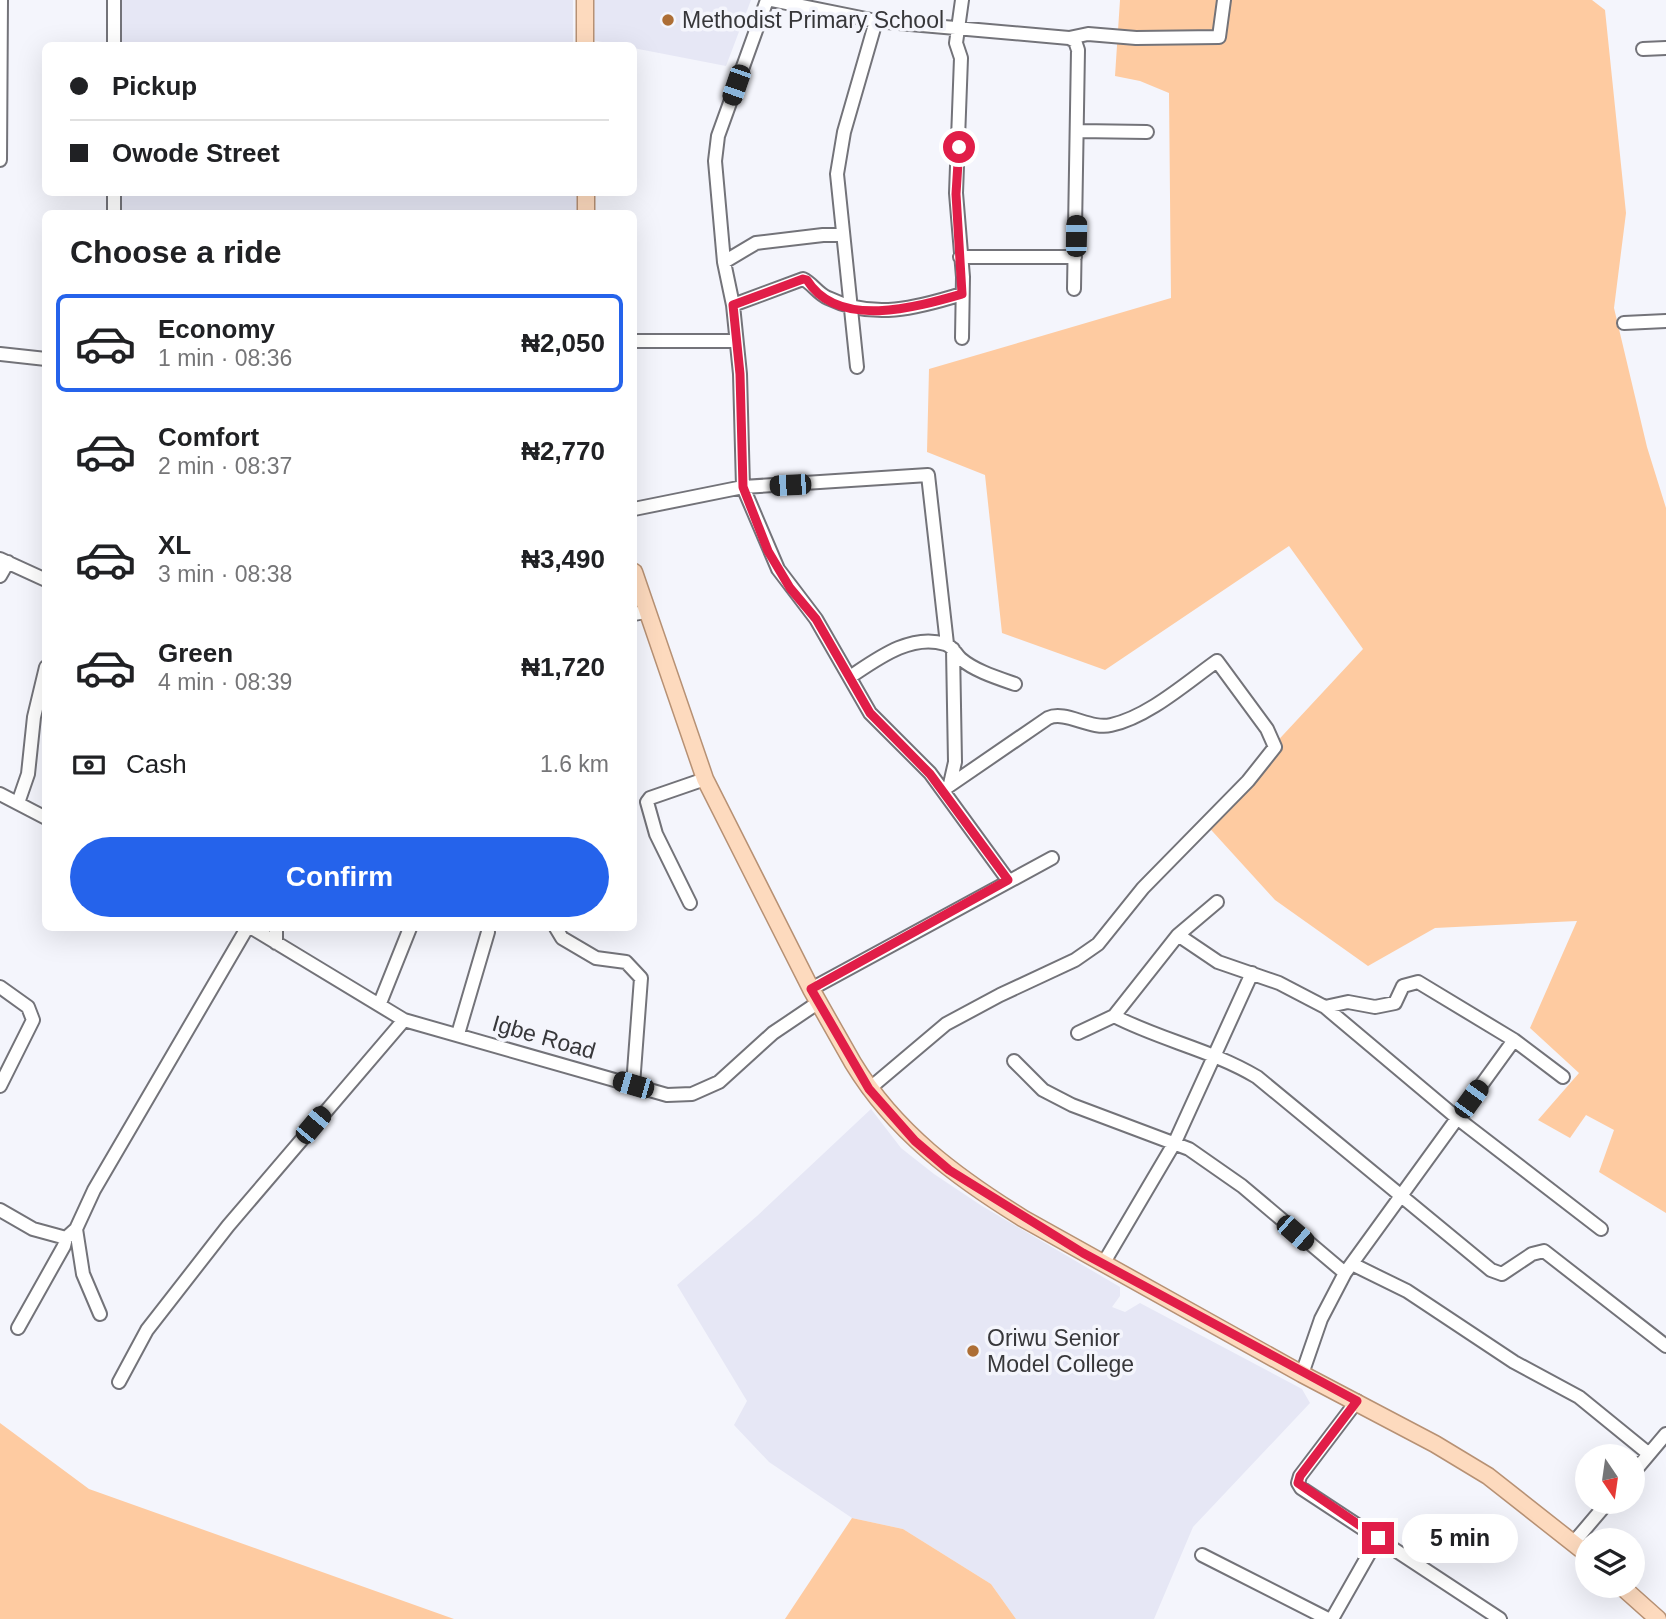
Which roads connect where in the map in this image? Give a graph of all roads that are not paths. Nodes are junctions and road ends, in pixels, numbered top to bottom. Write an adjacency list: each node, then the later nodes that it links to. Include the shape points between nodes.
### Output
1 (1, 0): 16 (street)
2 (114, 0): 10 (street)
3 (585, 0): 11 (main road)
4 (770, 0): 7 (street); 20 (street, via 718,136 715,161)
5 (962, 0): 8 (street)
6 (1224, 0): 9 (street, via 1219,37 1088,34)
7 (876, 21): 8 (street); 17 (street, via 838,159)
8 (958, 29): 9 (street); 18 (street)
9 (1069, 38): 14 (street, via 1078,50)
10 (114, 42)
11 (585, 42)
12 (1666, 48): 13 (street)
13 (1643, 49)
14 (1079, 131): 15 (street); 19 (street)
15 (1147, 132)
16 (0, 160)
17 (842, 236): 20 (street, via 823,234 756,243); 24 (street)
18 (960, 257): 19 (street); 22 (street)
19 (1075, 257): 21 (street)
20 (724, 262): 23 (street)
21 (1074, 289)
22 (962, 294): 24 (street, via 887,312); 27 (street)
23 (733, 305): 24 (street, via 803,279 815,292); 29 (street)
24 (852, 309): 32 (street)
25 (1666, 321): 26 (street)
26 (1624, 323)
27 (962, 338)
28 (637, 341): 29 (street)
29 (736, 341): 33 (street)
30 (0, 354): 31 (street)
31 (42, 359)
32 (857, 366)
33 (743, 487): 34 (street); 39 (street, via 928,475); 40 (street, via 778,569 816,619)
34 (637, 508)
35 (4, 561): 36 (street); 37 (street)
36 (0, 576)
37 (42, 578)
38 (639, 613): 43 (main road)
39 (950, 646): 40 (street, via 908,645); 42 (street, via 960,659); 44 (street, via 955,762)
40 (850, 677): 44 (street, via 870,713)
41 (42, 683): 46 (street, via 28,774)
42 (1015, 684)
43 (705, 779): 51 (street, via 647,802 656,834); 62 (main road)
44 (947, 787): 49 (street); 75 (street, via 1048,718 1110,725 1148,708 1217,661 1268,729 1275,747 1248,781 1143,888 1098,944 946,1024)
45 (0, 793): 46 (street)
46 (18, 803): 47 (street)
47 (42, 816)
48 (1052, 858): 49 (street, Igbe Road)
49 (1008, 880): 62 (street, Igbe Road)
50 (1217, 902): 58 (street)
51 (691, 903)
52 (245, 931): 81 (street)
53 (257, 931): 59 (street, Igbe Road)
54 (276, 931): 59 (street)
55 (409, 931): 63 (street)
56 (558, 931): 73 (street, via 596,958 626,962 641,978)
57 (488, 932): 68 (street)
58 (1178, 935): 60 (street, via 1218,962); 65 (street)
59 (276, 943): 63 (street, Igbe Road)
60 (1252, 973): 64 (street); 70 (street)
61 (0, 987): 74 (street, via 28,1007 33,1020)
62 (815, 995): 73 (street, Igbe Road, via 707,1089 667,1095); 75 (main road)
63 (380, 1003): 66 (street, Igbe Road)
64 (1325, 1007): 69 (street, via 1348,1002 1387,1007 1395,1003 1403,986 1418,982); 76 (street)
65 (1114, 1016): 67 (street); 70 (street)
66 (404, 1020): 68 (street, Igbe Road); 88 (street, via 228,1226 147,1330)
67 (1078, 1033)
68 (458, 1034): 73 (street, Igbe Road)
69 (1514, 1040): 72 (street); 76 (street)
70 (1213, 1055): 77 (street); 78 (street, via 1238,1065 1279,1092)
71 (1014, 1061): 77 (street, via 1043,1090 1062,1100)
72 (1563, 1077)
73 (633, 1085)
74 (0, 1086)
75 (869, 1089): 82 (main road, via 915,1141 949,1170)
76 (1457, 1118): 78 (street); 80 (street)
77 (1175, 1142): 82 (street); 83 (street, via 1242,1186)
78 (1402, 1197): 83 (street); 86 (street, via 1497,1273 1544,1251)
79 (0, 1210): 81 (street, via 33,1228)
80 (1601, 1229)
81 (71, 1233): 84 (street); 85 (street)
82 (1103, 1264): 87 (main road)
83 (1349, 1269): 87 (street, via 1321,1319); 91 (street, via 1407,1291 1514,1362 1580,1397)
84 (100, 1314)
85 (18, 1328)
86 (1666, 1346)
87 (1303, 1374): 89 (main road)
88 (119, 1382)
89 (1357, 1401): 94 (street, via 1298,1483); 95 (main road, via 1488,1476)
90 (1666, 1434): 91 (street)
91 (1649, 1454): 92 (street)
92 (1645, 1459)
93 (1598, 1514): 95 (street)
94 (1378, 1538): 98 (street); 99 (street)
95 (1574, 1542)
96 (1202, 1555): 98 (street)
97 (1634, 1598): 100 (main road)
98 (1330, 1619)
99 (1500, 1619)
100 (1658, 1619)

